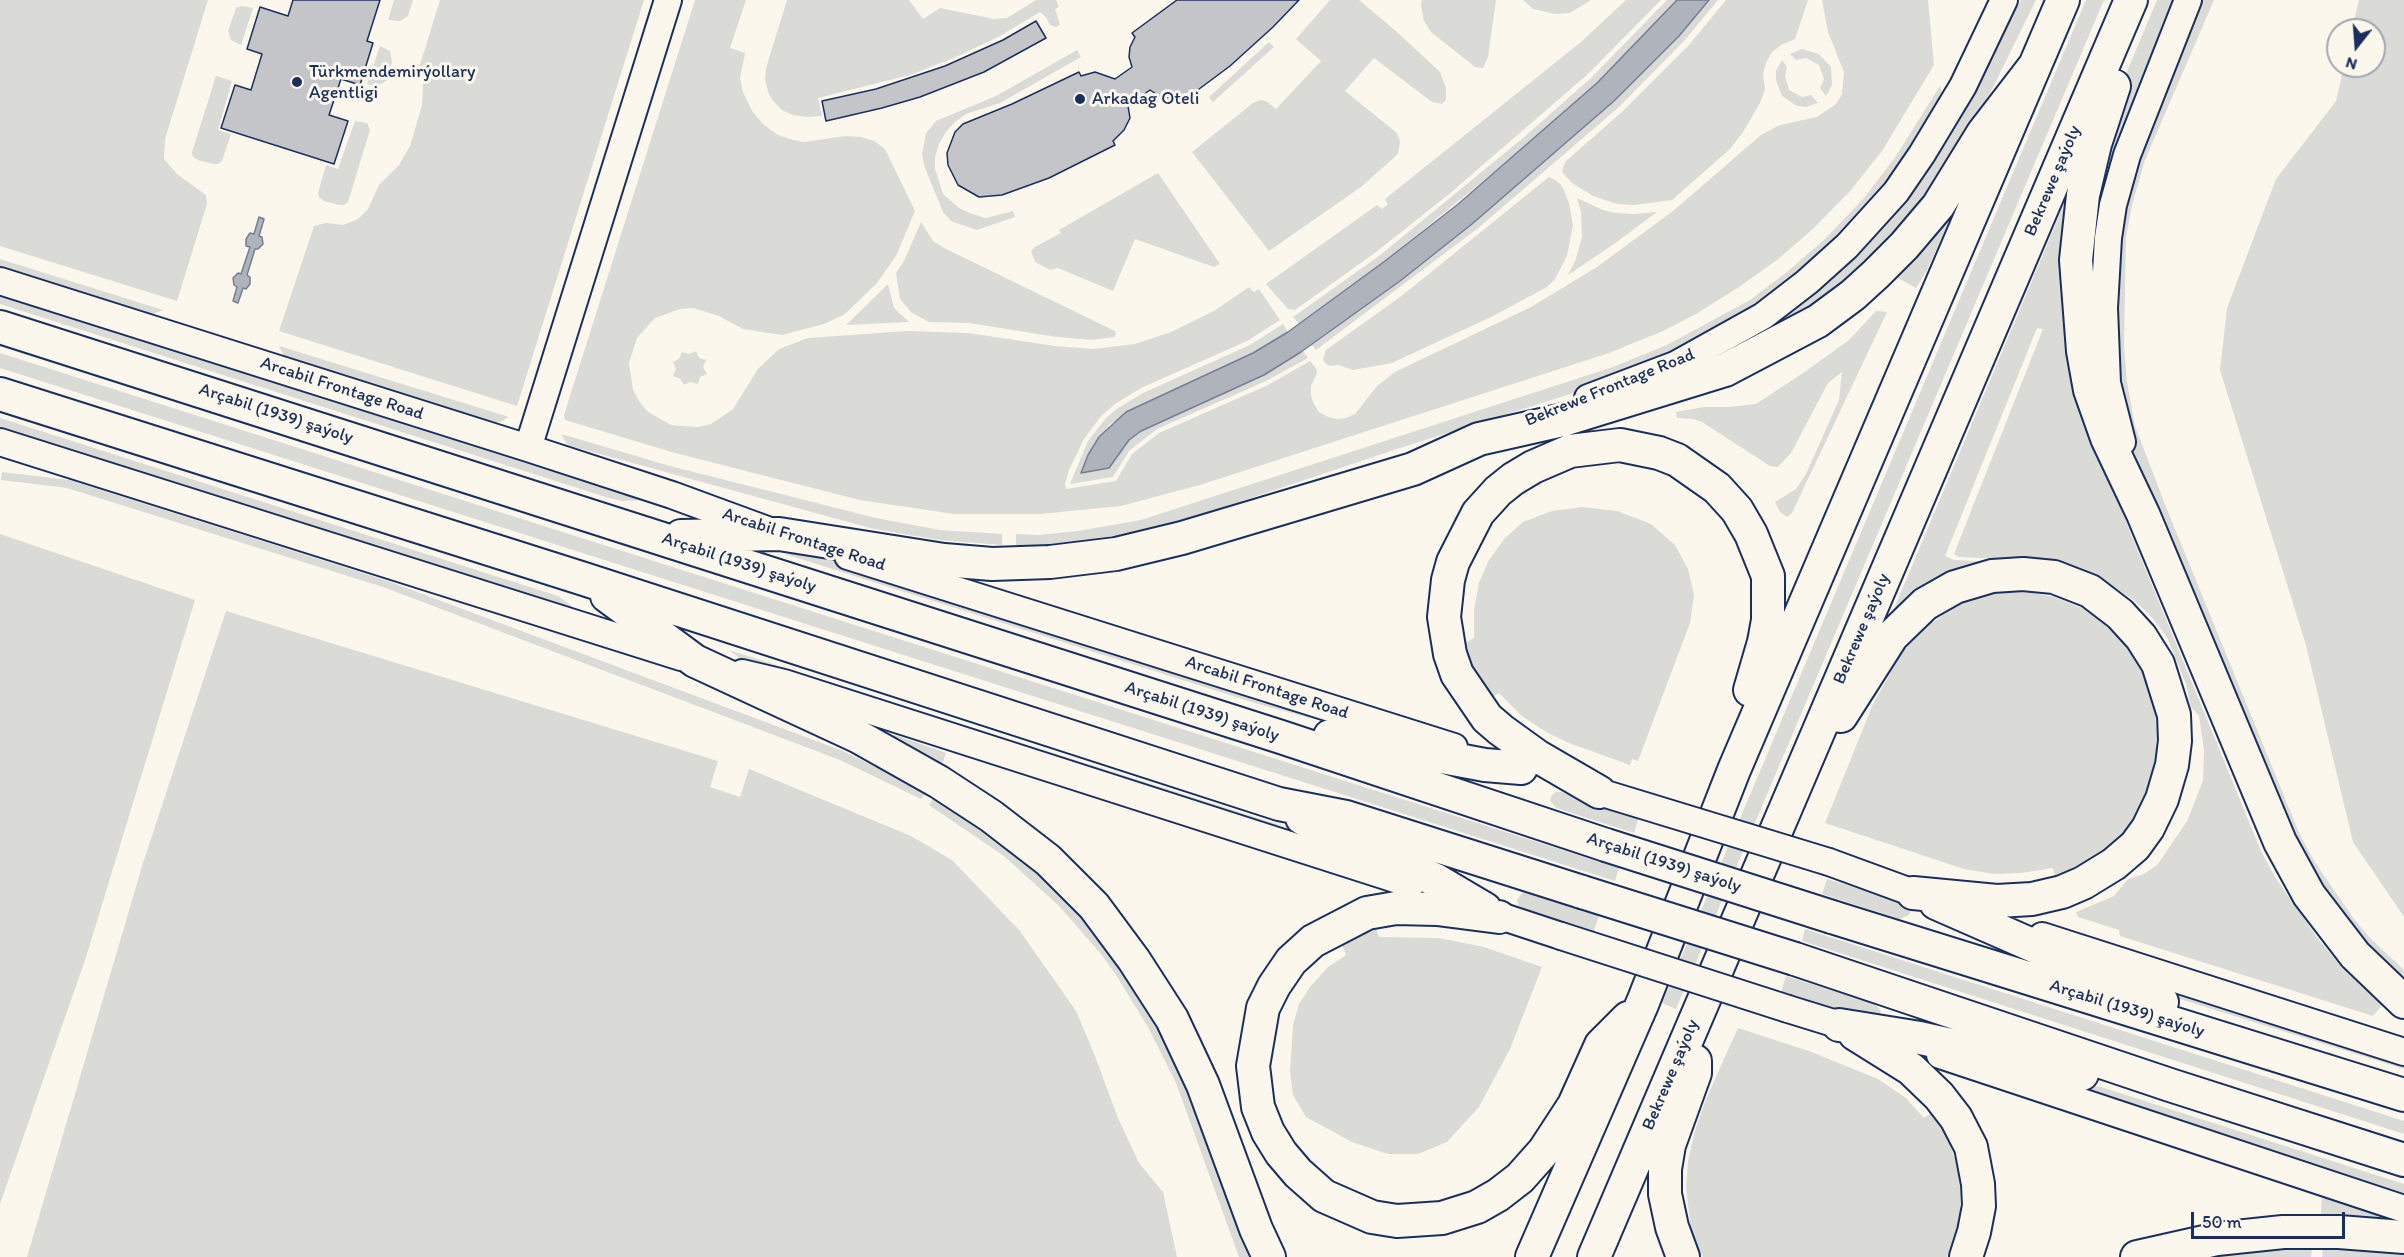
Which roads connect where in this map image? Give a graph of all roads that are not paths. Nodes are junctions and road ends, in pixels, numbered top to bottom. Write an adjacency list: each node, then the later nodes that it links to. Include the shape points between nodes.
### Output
1 (668, 0): 13 (street)
2 (2004, 0): 11 (street, Bekrewe Frontage Road, via 1963,86 1922,154 1876,216 1807,282 1763,316 1675,365)
3 (2063, 0): 7 (main road)
4 (2131, 0): 22 (main road, Bekrewe şaýoly)
5 (2140, 0): 14 (main road, via 2093,154 2083,195 2076,260 2090,390 2107,438)
6 (2187, 0): 14 (street, via 2127,155 2113,205 2105,265 2107,383)
7 (2033, 68): 11 (main road, via 1983,133 1938,206 1853,296 1818,321 1725,369 1563,420); 21 (main road)
8 (0, 281): 13 (street, Arcabil Frontage Road)
9 (0, 327): 16 (main road, Arçabil (1939) şaýoly)
10 (0, 394): 17 (main road)
11 (1479, 439): 15 (main road, via 1402,472 1154,546 1079,559 992,564)
12 (0, 442): 18 (street)
13 (528, 448): 15 (street, Arcabil Frontage Road)
14 (2143, 514): 28 (main road, via 2280,842 2309,895 2355,955)
15 (779, 534): 16 (main road); 20 (street, Arcabil Frontage Road)
16 (657, 536): 19 (main road, Arçabil (1939) şaýoly)
17 (584, 579): 18 (main road); 24 (main road)
18 (695, 661): 26 (street, via 841,701 1388,876); 38 (main road, via 859,737 939,782 1048,860 1094,906 1172,1019 1203,1085)
19 (1281, 737): 20 (main road, via 1322,735); 32 (main road, Arçabil (1939) şaýoly, bridge, via 1606,845)
20 (1521, 768): 23 (street, Arcabil Frontage Road)
21 (1734, 770): 23 (main road, via 1746,703 1768,620 1767,576 1751,534 1737,510 1717,488 1677,460 1620,446 1570,451 1513,479 1478,513 1453,562 1444,617 1457,674 1487,718 1537,756); 27 (main road)
22 (1793, 790): 25 (main road, via 1892,636 1925,604 1955,587 1992,576 2054,577 2090,591 2120,614 2158,664 2174,715 2172,765 2148,828 2114,864 2062,892 1997,901); 29 (main road, Bekrewe şaýoly)
23 (1604, 793): 25 (street, Arcabil Frontage Road, bridge, via 1829,862)
24 (1279, 804): 26 (main road, via 1333,836 1436,880); 33 (main road, bridge, via 1346,817 1795,959)
25 (1913, 893): 31 (street, Arcabil Frontage Road); 32 (main road)
26 (1499, 917): 27 (main road, via 1437,909 1396,908 1367,913 1313,941 1274,986 1263,1008 1252,1066 1258,1107 1281,1153 1324,1196 1372,1217 1397,1221 1442,1218 1477,1207 1498,1195 1544,1151 1574,1104 1600,1045); 30 (street, bridge)
27 (1643, 1002): 39 (main road)
28 (2404, 1002)
29 (1695, 1019): 40 (main road, Bekrewe şaýoly); 41 (main road, via 1695,1073 1669,1145 1665,1169 1665,1194)
30 (1839, 1025): 33 (main road, via 1920,1038 2098,1077); 36 (street, via 1941,1055); 42 (main road, via 1911,1069 1956,1118 1971,1147 1978,1184 1979,1206)
31 (2404, 1052)
32 (2320, 1070): 34 (main road, Arçabil (1939) şaýoly)
33 (2170, 1085): 35 (main road)
34 (2404, 1095)
35 (2404, 1160)
36 (2404, 1209)
37 (2404, 1237): 43 (main road, via 2283,1232 2217,1239)
38 (1263, 1248)
39 (1532, 1257)
40 (1594, 1257)
41 (1683, 1257)
42 (1966, 1257)
43 (2138, 1257)

